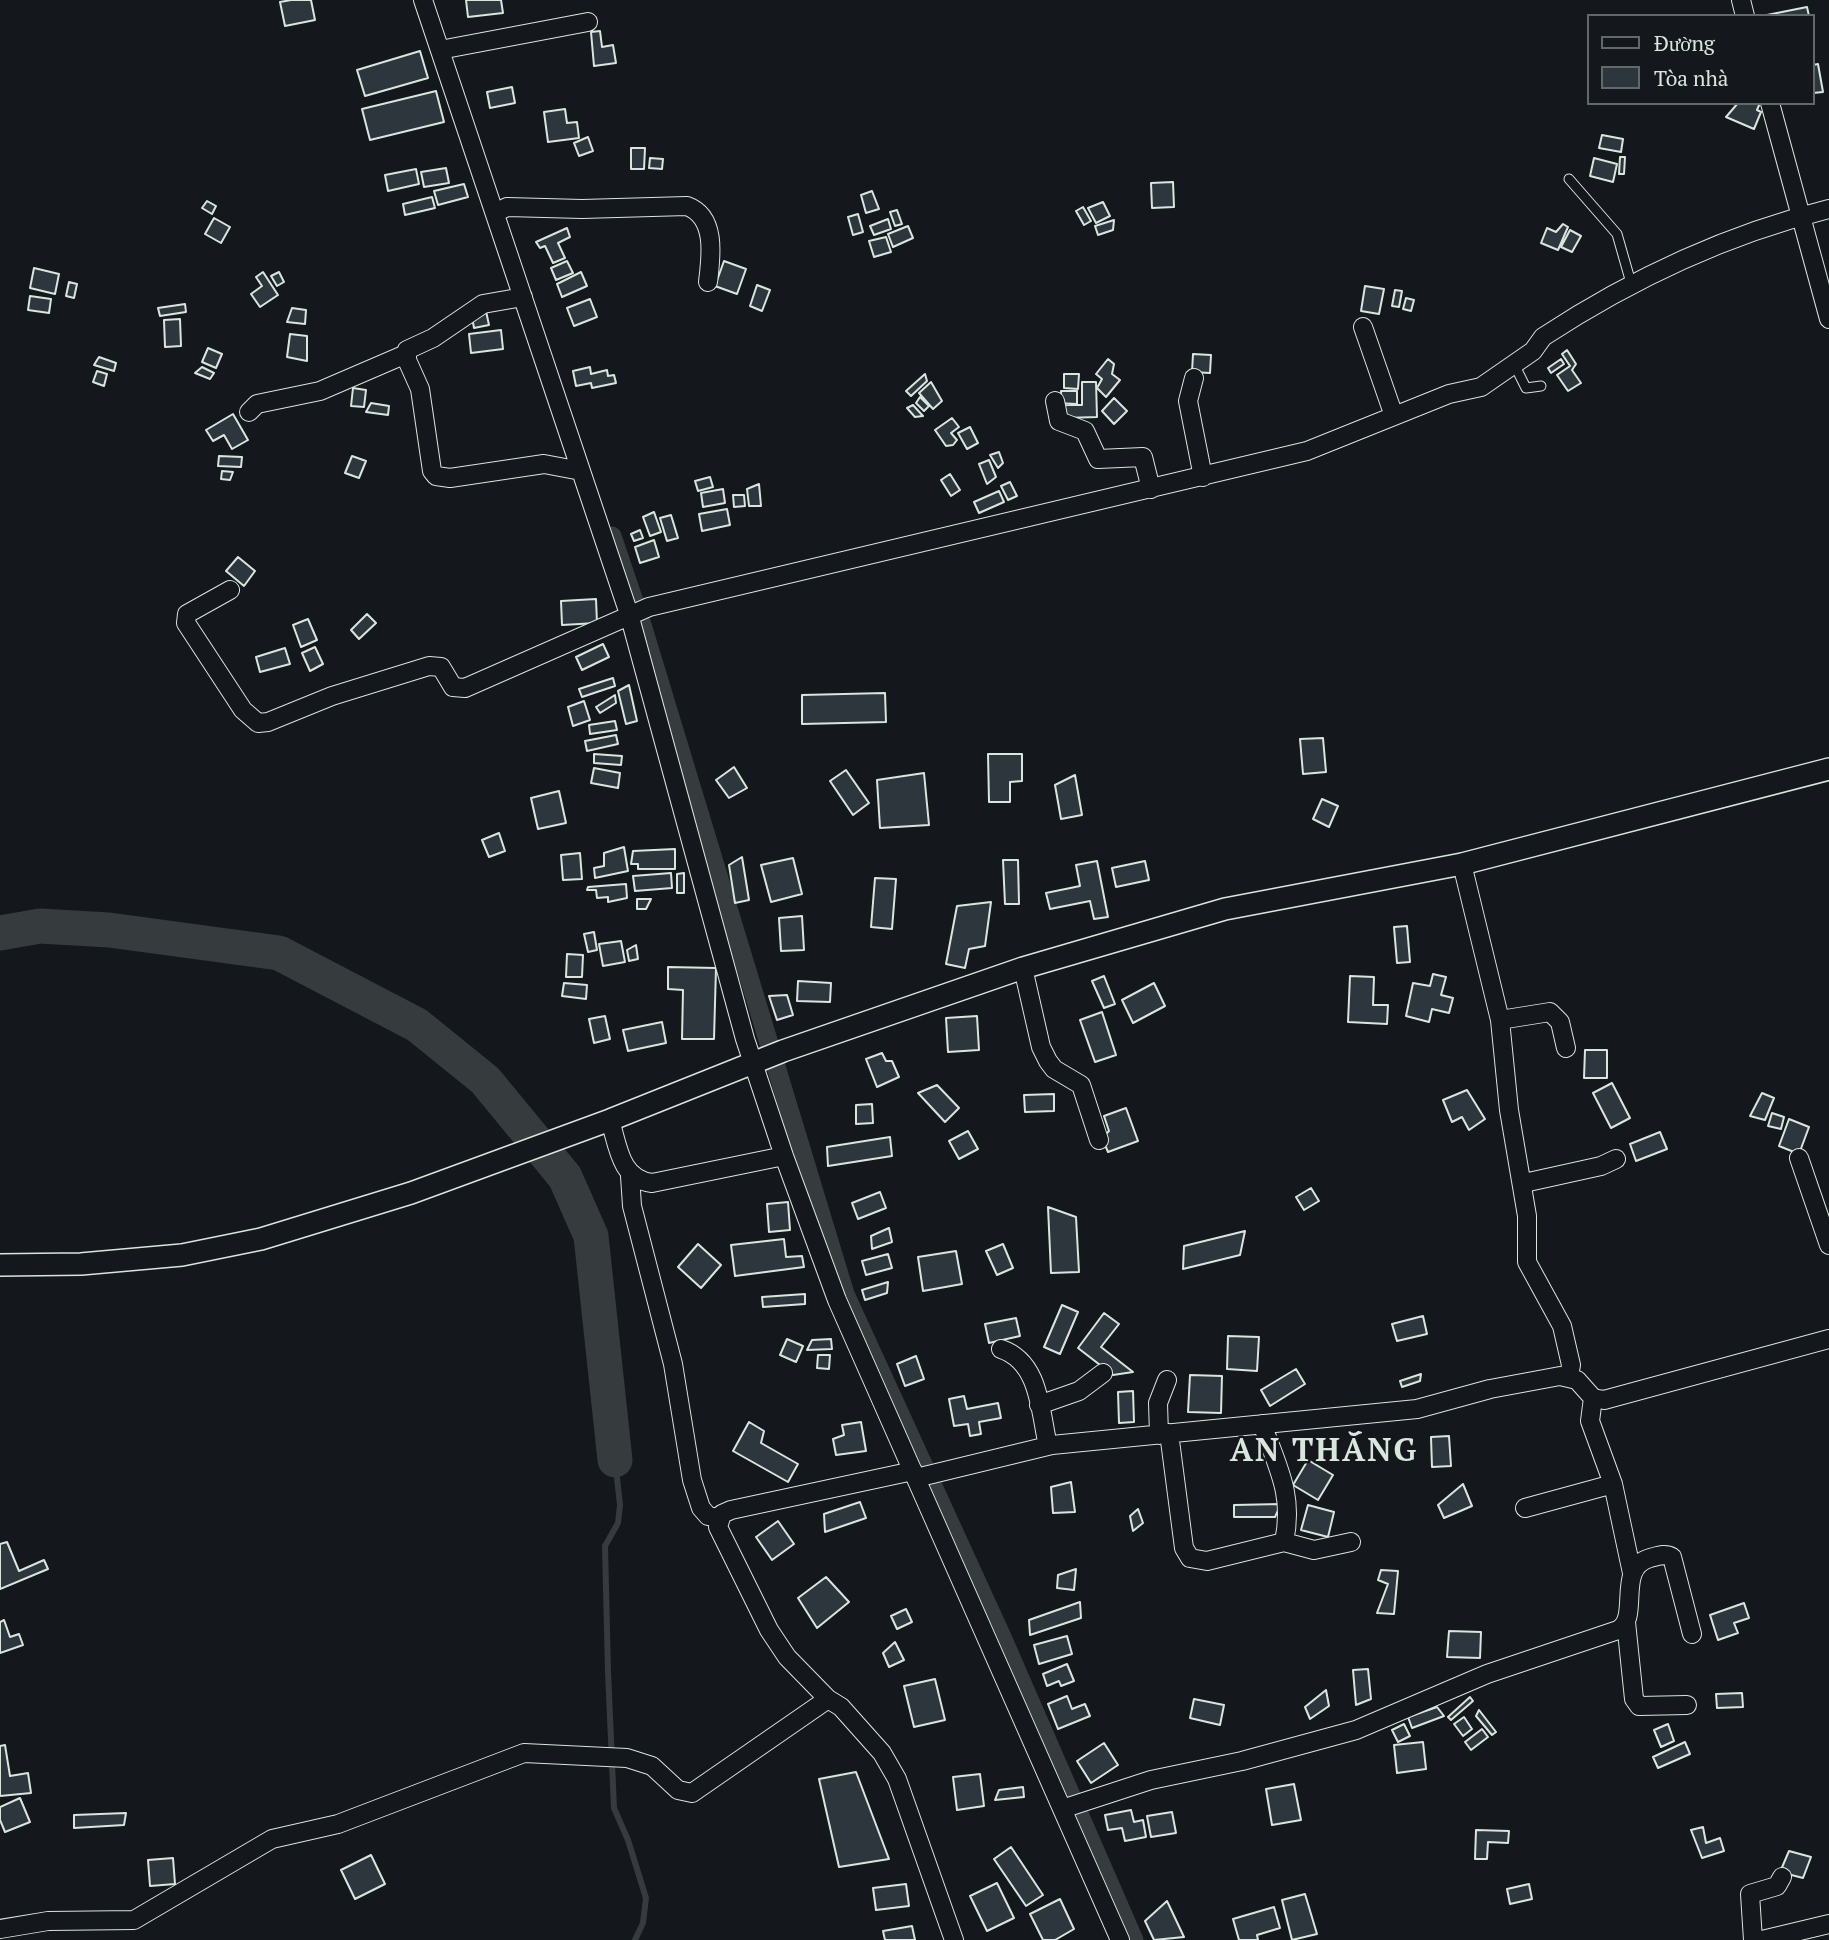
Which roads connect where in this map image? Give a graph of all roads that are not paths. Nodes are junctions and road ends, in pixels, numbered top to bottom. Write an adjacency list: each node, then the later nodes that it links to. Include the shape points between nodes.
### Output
1 (424, 0): 3 (street)
2 (588, 22): 3 (street)
3 (444, 50): 7 (street)
4 (1771, 105): 8 (street)
5 (1569, 179): 10 (lane, via 1618,234)
6 (1829, 209): 8 (street)
7 (500, 210): 9 (street, via 687,206 705,220 710,238); 11 (street)
8 (1801, 216): 10 (street); 12 (street)
9 (708, 282)
10 (1631, 283): 15 (street, via 1543,337)
11 (523, 297): 14 (street, via 475,308 433,338 408,347); 21 (street)
12 (1829, 319)
13 (1363, 327): 20 (street)
14 (406, 354): 19 (street, via 320,391 257,404); 21 (street, via 420,389 428,456 436,476 450,478 544,464)
15 (1515, 366): 17 (lane, via 1526,388); 20 (street, via 1473,391 1449,394)
16 (1194, 378): 22 (street, via 1188,401)
17 (1541, 386)
18 (1055, 401): 23 (street, via 1059,421 1085,431 1098,459 1143,457)
19 (249, 412)
20 (1394, 416): 22 (street, via 1307,451)
21 (581, 471): 25 (street)
22 (1203, 477): 23 (street)
23 (1151, 489): 25 (street)
24 (230, 590): 25 (street, via 187,614 186,623 243,710 258,723 429,666 441,667 453,687 465,688)
25 (629, 614): 31 (street)
26 (1829, 769): 27 (street)
27 (1462, 864): 28 (street, via 1225,909); 29 (street)
28 (1023, 968): 31 (street); 33 (street, via 1041,1047 1054,1069 1081,1085)
29 (1500, 1020): 30 (street, via 1550,1012 1560,1022); 38 (street, via 1509,1110)
30 (1566, 1048)
31 (755, 1063): 32 (street); 34 (street)
32 (610, 1120): 37 (street); 40 (street, via 411,1192 261,1239 182,1255)
33 (1100, 1140)
34 (785, 1156): 37 (street, via 652,1183); 51 (street, via 837,1300)
35 (1799, 1158): 39 (street)
36 (1616, 1159): 38 (street)
37 (630, 1176): 54 (street, via 632,1206 673,1364 692,1480 701,1508 708,1516)
38 (1524, 1183): 44 (street, via 1527,1262 1562,1326 1570,1356)
39 (1829, 1245)
40 (0, 1265)
41 (1829, 1339): 46 (street, via 1604,1400)
42 (1001, 1349): 47 (street, via 1024,1361)
43 (1103, 1373): 47 (street, via 1079,1391)
44 (1569, 1376): 46 (street); 48 (street, via 1490,1389 1417,1409)
45 (1167, 1380): 49 (street, via 1158,1403)
46 (1593, 1398): 52 (street, via 1590,1421)
47 (1039, 1405): 50 (street)
48 (1262, 1424): 49 (street); 55 (street, via 1288,1499)
49 (1164, 1434): 50 (street); 55 (street, via 1184,1548 1190,1558 1207,1561)
50 (1048, 1446): 51 (street)
51 (914, 1475): 54 (street, via 731,1510); 62 (street)
52 (1613, 1484): 53 (street); 57 (street)
53 (1525, 1508)
54 (719, 1518): 60 (street, via 721,1534 769,1630)
55 (1284, 1542): 56 (street, via 1314,1550)
56 (1351, 1542)
57 (1632, 1573): 58 (street); 59 (street, via 1643,1560 1672,1557)
58 (1626, 1622): 61 (street, via 1634,1699 1639,1706); 62 (street, via 1618,1630 1487,1674 1356,1730 1242,1762 1151,1780)
59 (1692, 1634)
60 (828, 1699): 65 (street, via 692,1793 678,1790 652,1766 626,1758 524,1753 338,1824 272,1839 134,1920 48,1921); 66 (street, via 841,1707 882,1753 897,1779)
61 (1687, 1705)
62 (1062, 1809): 67 (street)
63 (1782, 1877): 68 (street, via 1777,1886 1750,1894)
64 (1829, 1924): 69 (street)
65 (0, 1929)
66 (954, 1940)
67 (1120, 1940)
68 (1753, 1940)
69 (1762, 1940)

